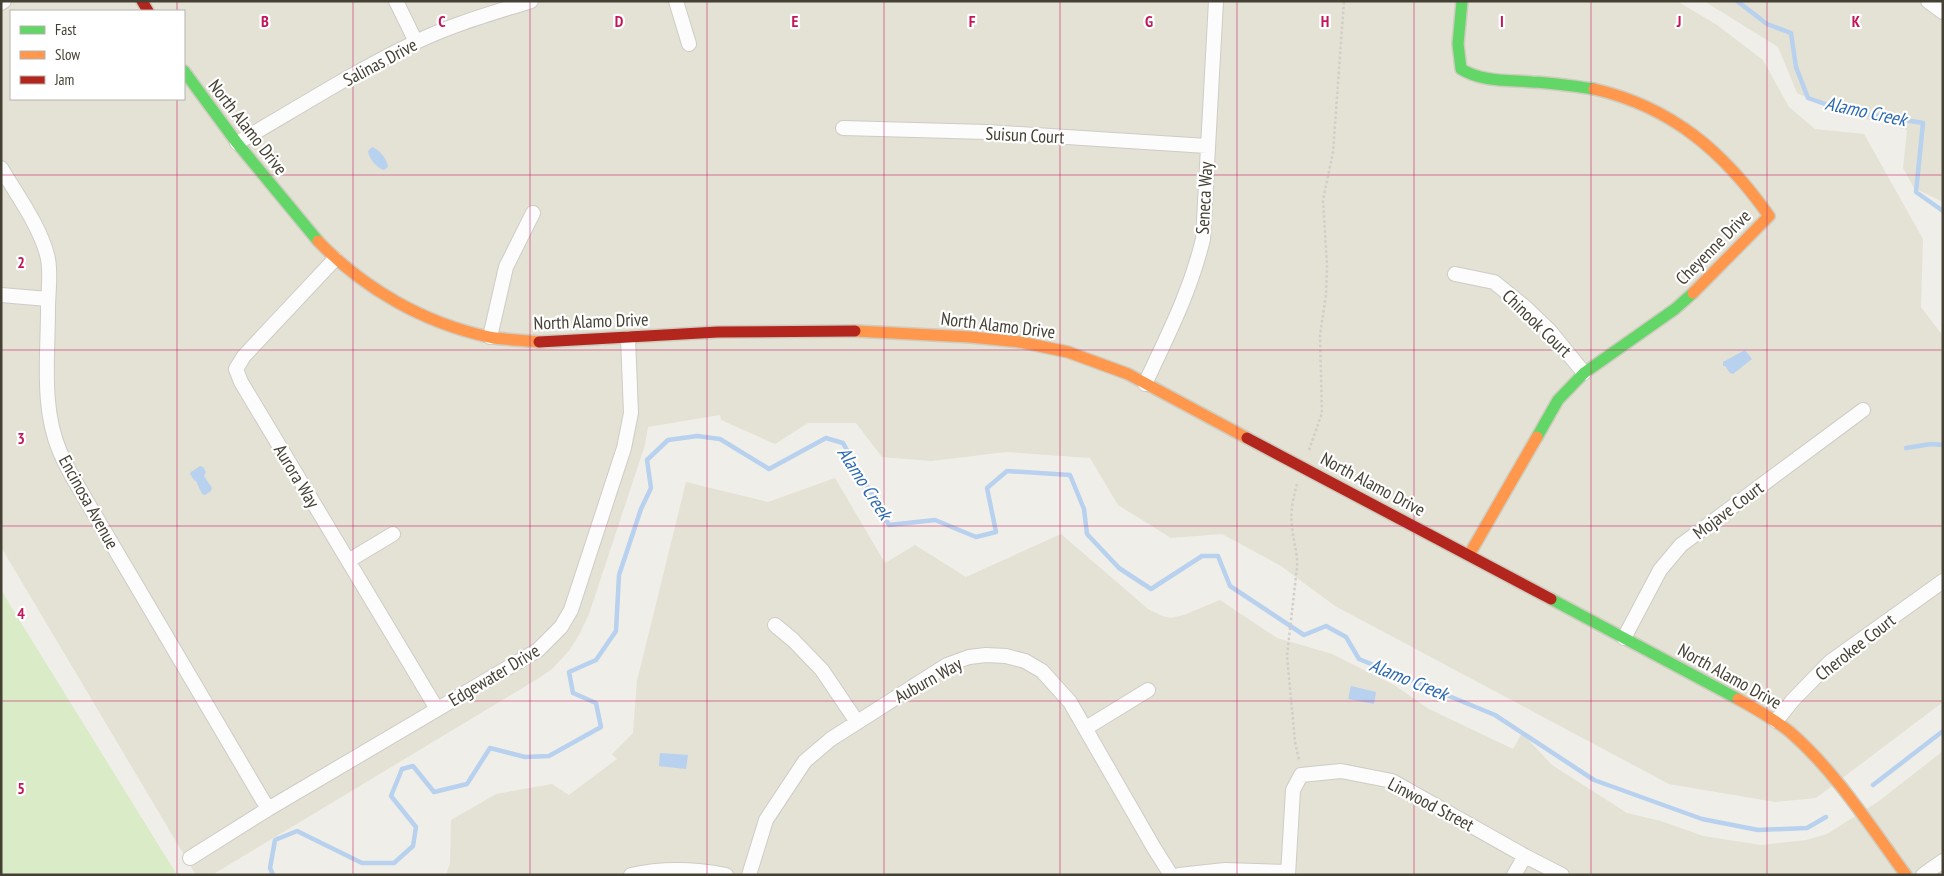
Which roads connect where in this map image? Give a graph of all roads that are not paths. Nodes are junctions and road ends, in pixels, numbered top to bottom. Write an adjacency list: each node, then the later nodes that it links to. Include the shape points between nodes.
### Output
1 (396, 1): 8 (street)
2 (532, 1): 8 (street, Salinas Drive, via 465,22)
3 (676, 1): 9 (street)
4 (1216, 1): 13 (street, Seneca Way)
5 (1462, 1): 22 (street, Cheyenne Drive, via 1458,43 1461,70 1484,78 1609,92 1644,104 1680,122 1709,145 1753,191 1769,216 1675,309)
6 (1928, 1): 7 (street)
7 (1943, 12)
8 (416, 42): 12 (street, Salinas Drive)
9 (689, 44)
10 (185, 72): 12 (street, North Alamo Drive)
11 (843, 128): 13 (street, Suisun Court, via 986,132)
12 (238, 143): 16 (street, North Alamo Drive)
13 (1207, 146): 23 (street, Seneca Way, via 1203,239 1195,272 1180,312)
14 (1, 168): 19 (street, Encinosa Avenue, via 40,235 48,259)
15 (533, 213): 20 (street, via 506,267)
16 (335, 259): 20 (street, North Alamo Drive, via 384,295 412,310); 27 (street, Aurora Way, via 244,356 236,369)
17 (1455, 274): 22 (street, Chinook Court, via 1494,282 1549,330)
18 (1, 295): 19 (street)
19 (48, 299): 36 (street, Encinosa Avenue, via 48,404 59,451)
20 (490, 337): 21 (street, North Alamo Drive, via 543,342)
21 (628, 338): 23 (street, North Alamo Drive, via 718,332 873,331 970,336 1068,352); 32 (street, Edgewater Drive, via 631,413 624,448 571,610 561,627 538,650)
22 (1584, 373): 26 (street, Cheyenne Drive, via 1558,400)
23 (1145, 384): 26 (street, North Alamo Drive)
24 (1864, 410): 30 (street, Mojave Court, via 1681,545 1660,570)
25 (393, 534): 27 (street)
26 (1469, 555): 30 (street, North Alamo Drive)
27 (348, 561): 32 (street, Aurora Way)
28 (1943, 581): 33 (street, Cherokee Court, via 1830,662)
29 (775, 625): 34 (street, via 822,670)
30 (1624, 638): 33 (street, North Alamo Drive)
31 (1148, 690): 35 (street)
32 (437, 709): 36 (street, Edgewater Drive)
33 (1776, 721): 48 (street, North Alamo Drive, via 1821,763)
34 (856, 722): 35 (street, Auburn Way, via 948,665 986,655 1015,658 1042,671 1070,702); 43 (street, Auburn Way, via 806,761 766,820)
35 (1086, 728): 44 (street, Auburn Way)
36 (268, 809): 38 (street, Edgewater Drive)
37 (1525, 856): 40 (street, Linwood Street, via 1392,780 1341,771 1301,775 1292,790); 46 (street); 47 (street, Linwood Street)
38 (190, 858)
39 (1943, 861): 49 (street)
40 (1288, 873): 45 (street, via 1226,870)
41 (631, 875): 42 (street, via 648,871 705,871)
42 (726, 875)
43 (749, 875)
44 (1171, 875)
45 (1179, 875)
46 (1514, 875)
47 (1562, 875)
48 (1906, 875)
49 (1923, 875)

